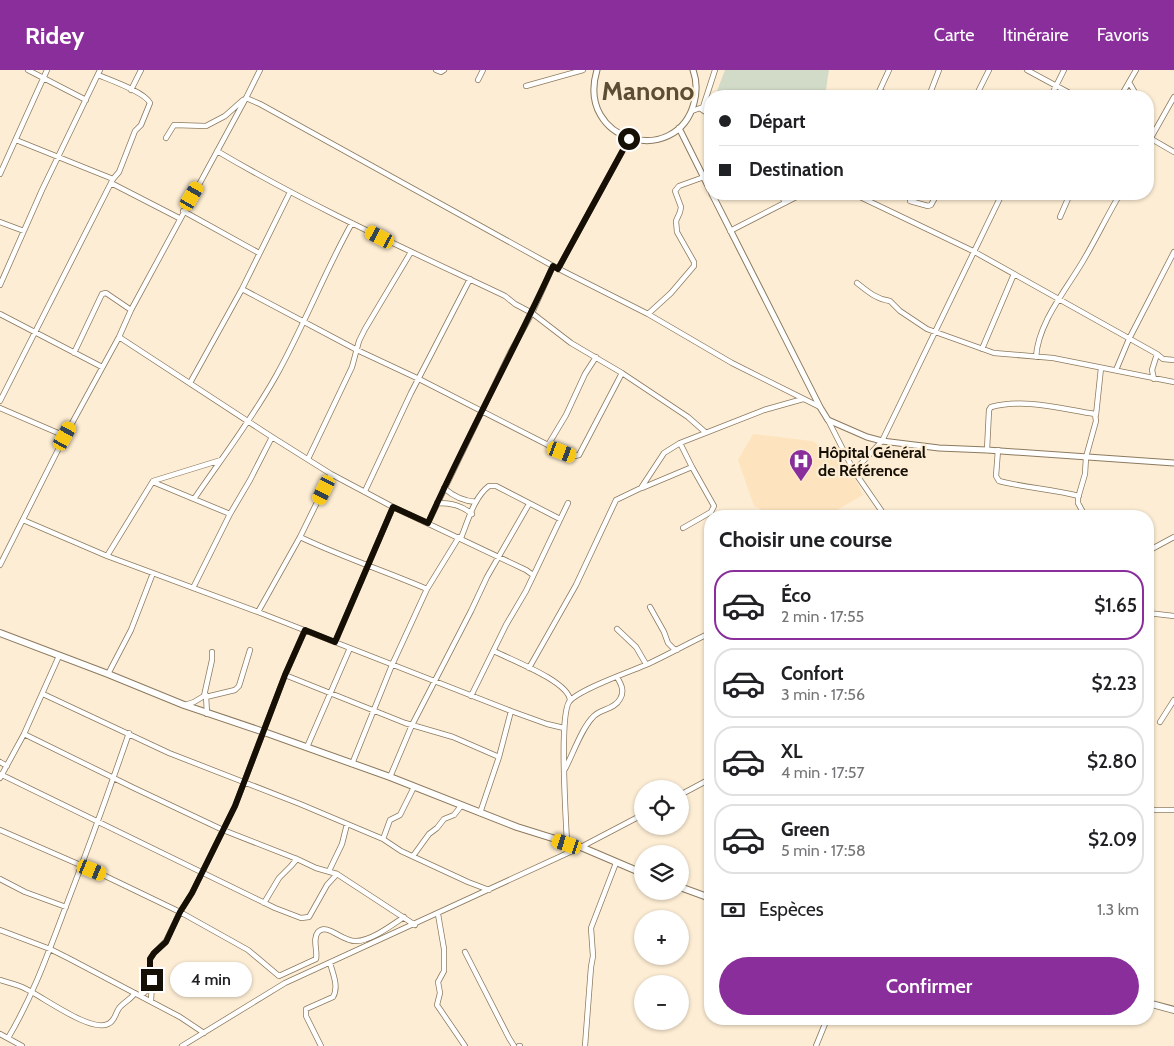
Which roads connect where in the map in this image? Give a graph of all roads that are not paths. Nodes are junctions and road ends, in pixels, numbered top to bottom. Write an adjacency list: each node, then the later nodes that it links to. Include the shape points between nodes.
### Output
1 (28, 70): 19 (street)
2 (47, 70): 19 (street)
3 (141, 70): 24 (street)
4 (260, 70): 34 (street)
5 (436, 70): 6 (street)
6 (444, 70)
7 (483, 70): 20 (street)
8 (583, 70): 23 (street)
9 (597, 70): 43 (street, via 593,83 594,101 601,118)
10 (693, 70): 38 (street, via 697,94)
11 (715, 70): 25 (street)
12 (889, 70): 26 (street)
13 (939, 70): 27 (street)
14 (988, 70): 28 (street)
15 (1027, 70): 22 (street)
16 (1064, 70): 22 (street)
17 (1136, 70): 21 (street)
18 (99, 73): 24 (street); 35 (street)
19 (44, 78): 35 (street); 44 (street)
20 (478, 80)
21 (1129, 82): 31 (street); 32 (street)
22 (1056, 85): 29 (street); 30 (street)
23 (526, 86)
24 (131, 90): 51 (street, via 148,98 150,105 141,125 134,131 119,172)
25 (709, 90)
26 (880, 90)
27 (931, 90)
28 (979, 90)
29 (1054, 90)
30 (1065, 90)
31 (1124, 90)
32 (1134, 90)
33 (1174, 97): 41 (street)
34 (246, 98): 42 (street, via 226,116 206,126 174,125); 46 (street); 74 (street)
35 (86, 100): 48 (street)
36 (704, 105): 37 (street)
37 (701, 109): 38 (street); 39 (street)
38 (692, 111): 40 (street)
39 (704, 111)
40 (680, 128): 43 (street, via 664,137 647,141); 50 (street)
41 (1154, 130)
42 (166, 138)
43 (629, 139): 74 (street)
44 (16, 140): 48 (street); 49 (street)
45 (1154, 143): 47 (street)
46 (218, 151): 52 (street); 63 (street)
47 (1174, 152)
48 (58, 158): 51 (street); 68 (street)
49 (0, 174)
50 (704, 177): 84 (street, via 679,186 675,191 681,207 676,221 677,232 694,266 672,293)
51 (112, 181): 65 (street); 86 (street)
52 (290, 192): 67 (street); 70 (street)
53 (715, 200): 69 (street)
54 (783, 200): 62 (street)
55 (791, 200): 62 (street)
56 (866, 200): 72 (street)
57 (934, 200): 61 (street, via 928,206)
58 (999, 200): 72 (street)
59 (1067, 200): 64 (street)
60 (1117, 200): 80 (street)
61 (910, 201)
62 (785, 203): 69 (street)
63 (183, 211): 65 (street); 70 (street)
64 (1060, 217)
65 (179, 218): 81 (street)
66 (0, 222): 68 (street)
67 (352, 222): 71 (street); 85 (street)
68 (24, 231): 78 (street)
69 (730, 231): 108 (street)
70 (258, 252): 79 (street)
71 (411, 252): 76 (street); 91 (street, via 365,329)
72 (973, 252): 75 (street); 87 (street)
73 (1174, 252): 89 (street)
74 (555, 268): 82 (street); 84 (street)
75 (1014, 274): 80 (street); 90 (street)
76 (470, 279): 82 (street); 102 (street)
77 (856, 283): 87 (street, via 874,297 890,300 900,311)
78 (0, 285)
79 (242, 289): 85 (street); 104 (street)
80 (1059, 301): 89 (street); 95 (street, via 1045,323 1037,343)
81 (131, 310): 88 (street); 92 (street, via 106,293 102,294)
82 (532, 313): 94 (street, via 571,343); 110 (street)
83 (0, 314): 86 (street)
84 (648, 314): 106 (street, via 732,363)
85 (304, 321): 91 (street); 113 (street, via 276,377)
86 (35, 332): 92 (street); 105 (street)
87 (935, 332): 90 (street); 117 (street)
88 (119, 337): 97 (street); 104 (street)
89 (1129, 338): 93 (street); 99 (street)
90 (982, 349): 95 (street)
91 (357, 350): 102 (street); 124 (street)
92 (74, 353): 97 (street)
93 (1157, 354): 96 (street, via 1163,359); 101 (street, via 1152,370)
94 (596, 357): 100 (street); 119 (street)
95 (1036, 357): 98 (street)
96 (1174, 360)
97 (102, 367): 115 (street)
98 (1100, 368): 99 (street); 111 (street)
99 (1116, 370): 101 (street)
100 (622, 373): 114 (street); 119 (street, via 579,456)
101 (1154, 378): 103 (street)
102 (419, 379): 110 (street); 132 (street)
103 (1174, 382)
104 (190, 383): 113 (street)
105 (1, 393): 107 (street)
106 (803, 399): 108 (street); 114 (street)
107 (0, 401)
108 (820, 407): 112 (street)
109 (0, 408): 115 (street)
110 (482, 411): 119 (street); 130 (street)
111 (1096, 415): 120 (street, via 1045,405 991,406); 122 (street)
112 (828, 420): 117 (street); 127 (street)
113 (248, 422): 116 (street); 123 (street)
114 (705, 432): 118 (street)
115 (65, 436): 147 (street)
116 (272, 437): 124 (street); 143 (street)
117 (882, 441): 120 (street); 127 (street)
118 (680, 443): 126 (street); 131 (street, via 664,453)
119 (548, 445)
120 (987, 450): 121 (street)
121 (998, 450): 122 (street); 133 (street, via 996,476 999,481)
122 (1086, 457): 125 (street); 133 (street)
123 (221, 460): 129 (street); 134 (street)
124 (308, 460): 128 (street)
125 (1174, 463)
126 (692, 467): 131 (street); 140 (street, via 714,506)
127 (854, 472): 141 (street)
128 (331, 474): 132 (street); 150 (street)
129 (152, 481): 134 (street); 154 (street)
130 (444, 488): 135 (street, via 453,496); 136 (street)
131 (641, 488): 179 (street, via 623,495 612,504 576,585)
132 (365, 491): 139 (street)
133 (1079, 496): 142 (street)
134 (194, 499): 143 (street)
135 (476, 502): 138 (street, via 484,490 496,486); 144 (street)
136 (437, 503): 144 (street, via 452,503); 148 (street)
137 (568, 503): 146 (street)
138 (528, 504): 146 (street); 155 (street)
139 (393, 507): 148 (street); 157 (street)
140 (712, 510)
141 (880, 510)
142 (1082, 510)
143 (230, 514): 160 (street)
144 (472, 514): 151 (street)
145 (704, 516): 149 (street)
146 (560, 519): 159 (street)
147 (22, 520): 154 (street); 156 (street)
148 (428, 523): 151 (street)
149 (683, 528)
150 (300, 537): 157 (street); 163 (street)
151 (460, 537): 155 (street); 161 (street)
152 (1174, 537): 153 (street)
153 (1154, 547)
154 (107, 556): 158 (street)
155 (499, 557): 159 (street); 183 (street)
156 (0, 565)
157 (369, 567): 161 (street); 170 (street)
158 (153, 573): 160 (street); 180 (street, via 131,630)
159 (533, 575): 174 (street)
160 (193, 588): 163 (street)
161 (427, 589): 178 (street)
162 (650, 607): 173 (street, via 668,643)
163 (258, 612): 167 (street)
164 (1154, 614): 165 (street)
165 (1174, 616)
166 (617, 629): 177 (street, via 636,647)
167 (305, 630): 170 (street); 181 (street)
168 (0, 634): 176 (main road)
169 (704, 636): 173 (street)
170 (335, 642): 171 (street)
171 (350, 648): 178 (street); 185 (street)
172 (250, 650): 188 (street, via 239,686 235,690)
173 (678, 650): 177 (street)
174 (494, 651): 179 (street); 187 (street)
175 (212, 652): 184 (street)
176 (59, 656): 180 (main road); 186 (street)
177 (646, 664): 182 (street)
178 (392, 665): 183 (street); 192 (street)
179 (529, 668): 189 (street, via 562,686)
180 (108, 674): 191 (main road)
181 (285, 675): 185 (street); 198 (street)
182 (617, 676): 189 (street); 206 (street, via 622,686 620,699 588,722)
183 (434, 681): 187 (street); 196 (street)
184 (205, 691): 188 (street); 191 (street, via 201,699)
185 (330, 692): 192 (street); 201 (street)
186 (43, 694): 199 (street); 200 (street)
187 (471, 696): 193 (street)
188 (206, 697): 194 (street)
189 (570, 700): 197 (street)
190 (1174, 700): 195 (street)
191 (184, 705): 194 (main road)
192 (375, 710): 196 (street); 204 (street)
193 (511, 711): 197 (street); 202 (street)
194 (207, 714): 198 (main road)
195 (1160, 722)
196 (412, 725): 202 (street, via 453,736); 208 (street)
197 (564, 728): 206 (street)
198 (264, 732): 201 (main road); 210 (street)
199 (129, 733): 209 (street); 210 (street, via 169,753)
200 (24, 734): 205 (street); 209 (street)
201 (307, 747): 204 (main road)
202 (499, 757): 217 (street)
203 (0, 762): 205 (street)
204 (352, 764): 208 (main road)
205 (7, 766): 207 (street)
206 (565, 769): 224 (street)
207 (1, 776): 219 (street)
208 (390, 777): 212 (main road)
209 (114, 778): 219 (street); 222 (street)
210 (245, 782): 220 (street); 222 (street)
211 (704, 782): 213 (street)
212 (414, 787): 214 (main road); 223 (street, via 400,814 390,820)
213 (689, 790)
214 (461, 806): 217 (main road); 226 (street, via 454,816 444,819 429,834)
215 (1154, 810): 216 (street)
216 (1174, 810)
217 (480, 813): 224 (main road)
218 (634, 819): 225 (street)
219 (98, 821): 229 (street); 232 (street)
220 (347, 824): 223 (street); 231 (street)
221 (0, 830): 229 (street)
222 (223, 830): 227 (street); 232 (street)
223 (383, 839): 226 (street)
224 (567, 844): 225 (main road)
225 (581, 848): 228 (main road); 235 (street)
226 (413, 856): 235 (street)
227 (297, 859): 231 (street); 238 (street, via 279,878)
228 (616, 863): 230 (main road); 268 (street, via 591,928 593,956)
229 (82, 866): 239 (street); 240 (street)
230 (634, 870)
231 (329, 872): 233 (street)
232 (202, 873): 238 (street); 240 (street)
233 (337, 874): 238 (street, via 307,918); 242 (street)
234 (0, 879): 239 (street)
235 (489, 890): 241 (street)
236 (689, 890): 237 (main road)
237 (704, 896)
238 (264, 902)
239 (66, 907): 245 (street)
240 (180, 912): 248 (street, via 248,950); 250 (street, via 166,942 150,959)
241 (438, 914): 243 (street); 266 (street, via 444,971 438,982 440,993 436,1005)
242 (404, 917): 243 (street); 248 (street, via 356,942 323,929 315,938 316,959)
243 (415, 925): 247 (street)
244 (0, 930): 245 (street)
245 (50, 950): 252 (street); 253 (street)
246 (465, 952): 267 (street)
247 (330, 963): 251 (street); 265 (street, via 335,994 305,1012)
248 (279, 976): 251 (street)
249 (0, 980): 252 (street)
250 (152, 983): 253 (street, via 144,993); 254 (street)
251 (285, 983): 258 (street)
252 (32, 993): 253 (street, via 97,1026 113,1021 121,1006); 260 (street)
253 (137, 994): 254 (street)
254 (151, 1002): 258 (street)
255 (1154, 1005): 256 (main road)
256 (1174, 1010)
257 (825, 1025): 269 (street)
258 (204, 1033): 261 (street)
259 (0, 1034): 260 (street)
260 (8, 1038): 262 (street)
261 (194, 1039): 263 (street); 264 (street)
262 (22, 1046)
263 (182, 1046)
264 (196, 1046)
265 (320, 1046)
266 (465, 1046)
267 (514, 1046)
268 (585, 1046)
269 (816, 1046)

